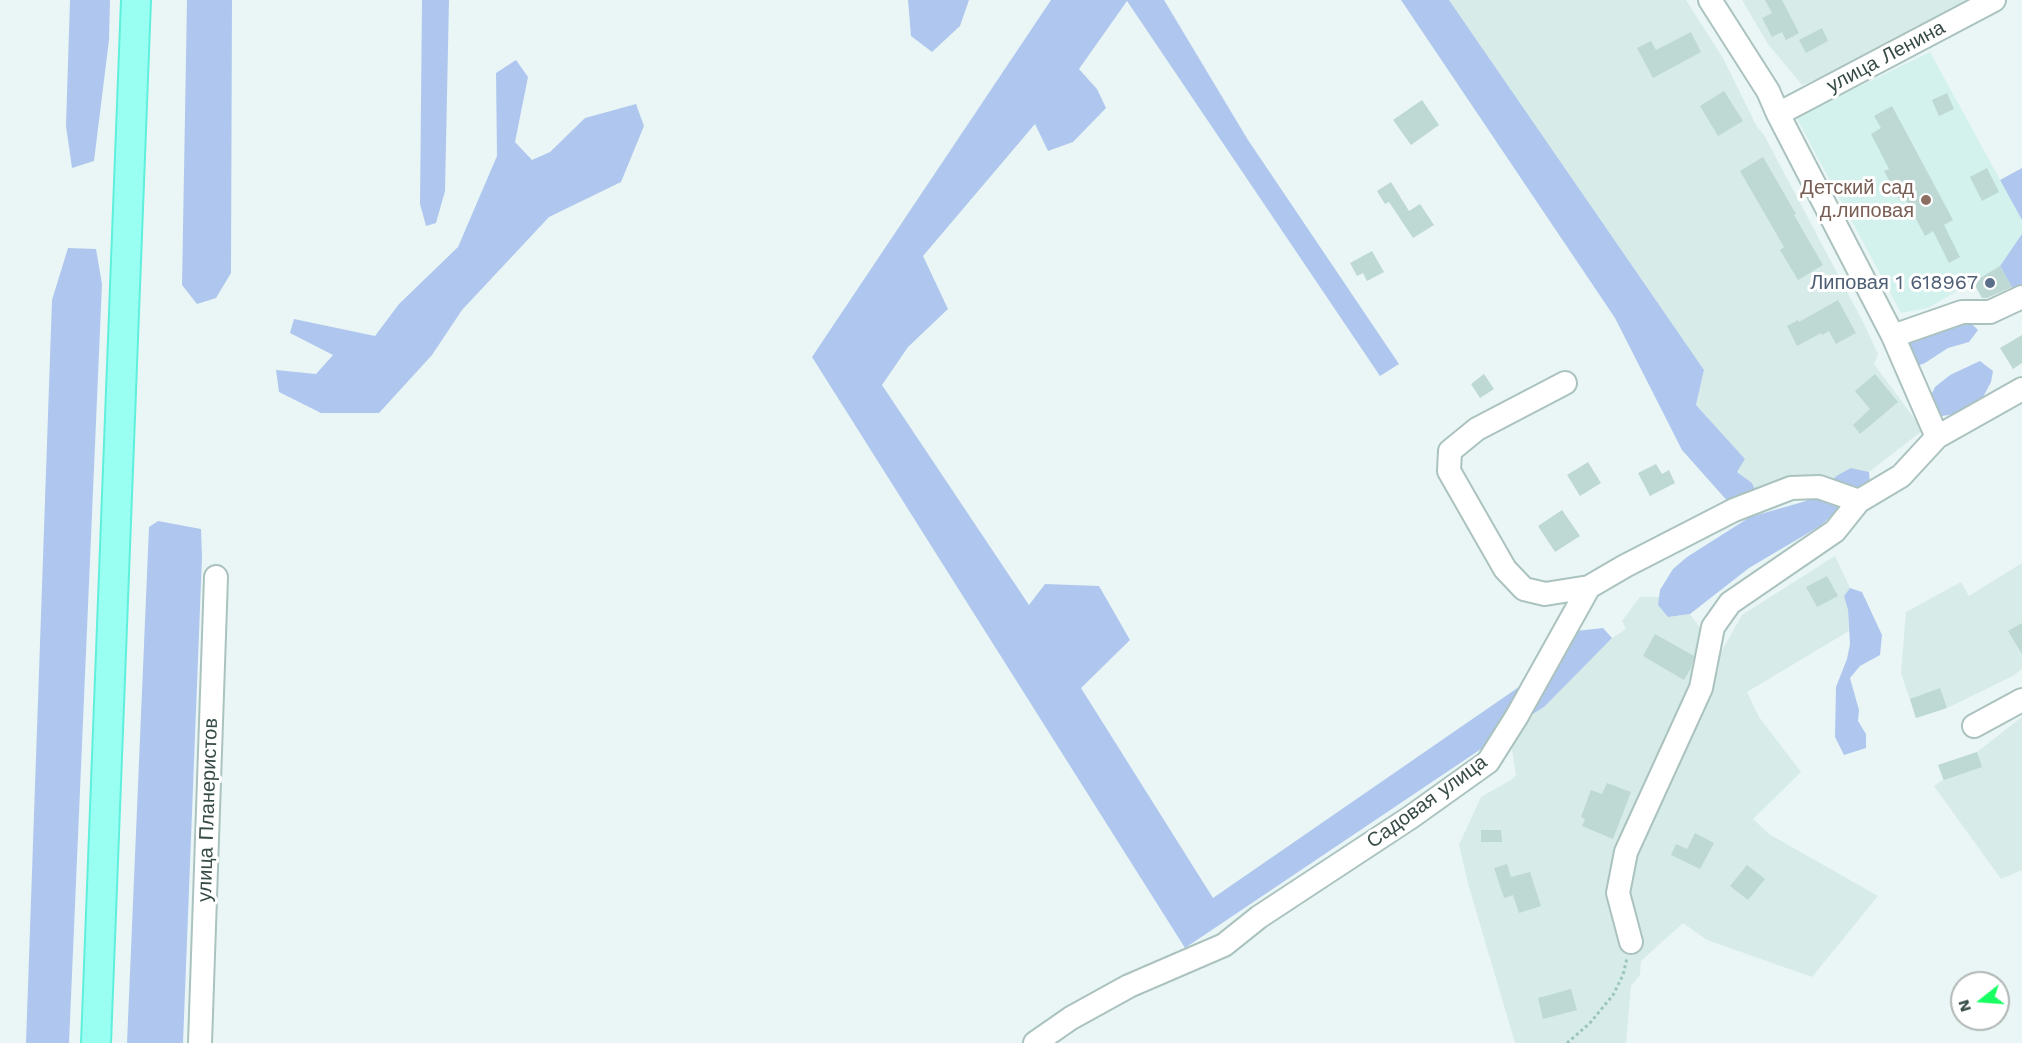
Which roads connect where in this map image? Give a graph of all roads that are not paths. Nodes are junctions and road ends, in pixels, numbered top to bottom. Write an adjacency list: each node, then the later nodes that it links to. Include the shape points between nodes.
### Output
1 (136, 0): 16 (main road)
2 (1710, 0): 4 (street, via 1768,91)
3 (1994, 0): 4 (street, улица Ленина)
4 (1778, 114): 6 (street)
5 (2022, 297): 6 (street, via 1990,312 1962,312)
6 (1893, 336): 9 (street)
7 (1565, 383): 12 (street, via 1477,429 1450,451 1449,471 1505,569 1524,589 1545,594)
8 (2022, 388): 9 (street)
9 (1937, 437): 10 (street, via 1901,476)
10 (1859, 501): 12 (street, via 1819,487 1791,488 1734,510); 15 (street, via 1835,531 1730,603 1713,627 1701,688 1626,852 1618,893)
11 (216, 577): 17 (street, улица Планеристов)
12 (1589, 587): 18 (street, Садовая улица, via 1488,762 1259,917 1224,945 1129,986)
13 (2022, 700): 14 (street)
14 (1974, 726)
15 (1631, 942)
16 (96, 1043)
17 (200, 1043)
18 (1035, 1043)

